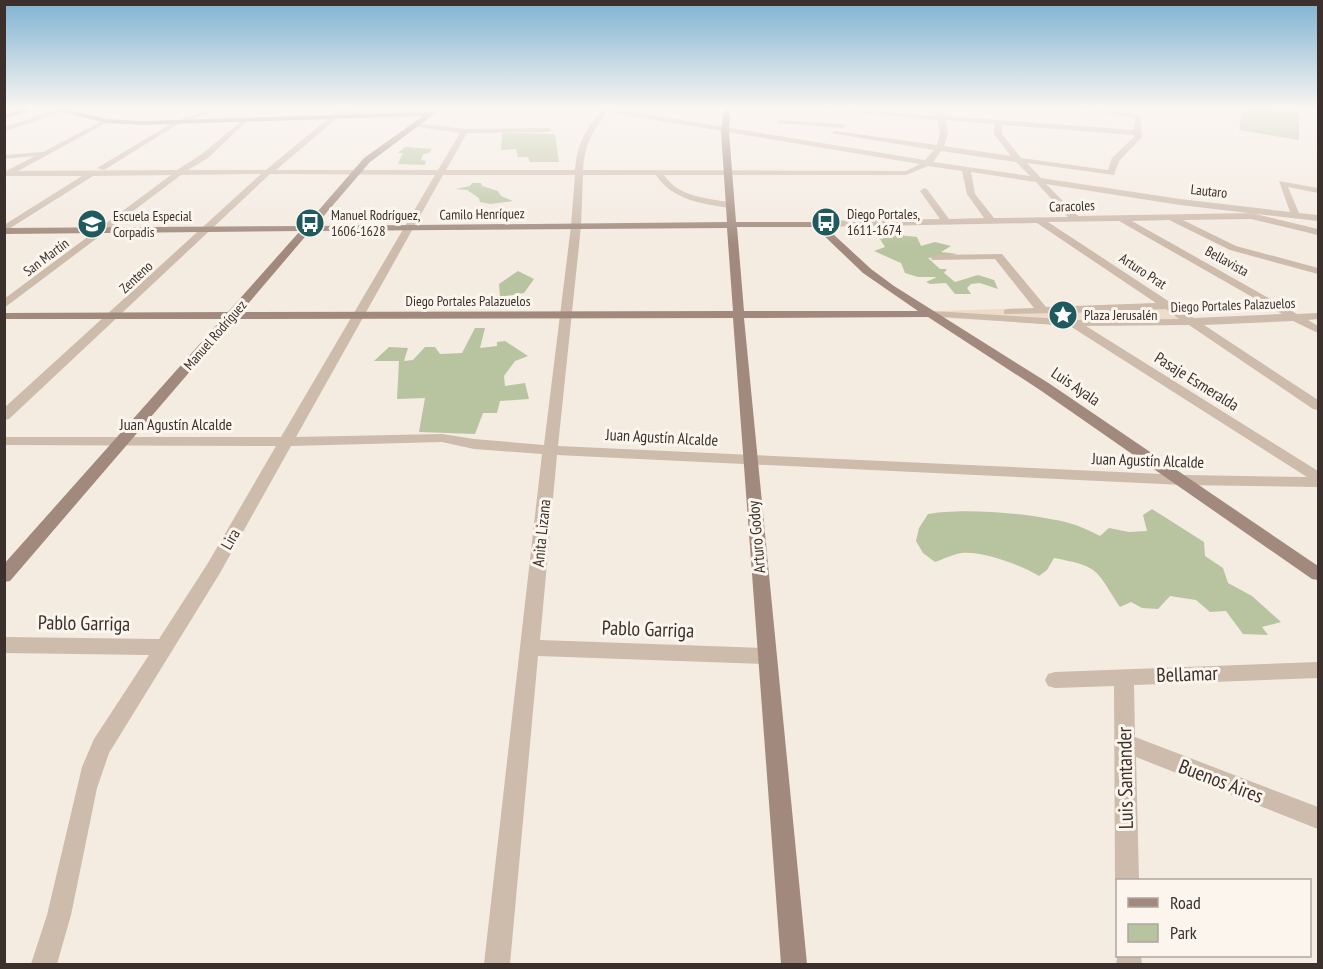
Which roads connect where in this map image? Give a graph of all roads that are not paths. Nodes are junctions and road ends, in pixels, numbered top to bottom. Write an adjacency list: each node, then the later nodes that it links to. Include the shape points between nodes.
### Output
1 (31, 154): 15 (street)
2 (41, 154): 28 (street)
3 (124, 154): 18 (street)
4 (207, 154): 20 (street, San Martín)
5 (290, 154): 21 (street, Zenteno)
6 (375, 154): 22 (street, Manuel Rodríguez)
7 (452, 154): 23 (street, Lira)
8 (580, 154): 25 (street, Anita Lizana)
9 (727, 154): 27 (street, Arturo Godoy)
10 (870, 154): 17 (street, Lautaro)
11 (933, 154): 17 (street)
12 (973, 154): 16 (street)
13 (1014, 154): 16 (street)
14 (1122, 154): 16 (street, via 1115,160 1111,173)
15 (4, 157)
16 (1019, 161): 29 (street)
17 (927, 163): 19 (street, Lautaro); 27 (street, via 918,171 906,173)
18 (101, 168)
19 (966, 169): 29 (street, Lautaro); 39 (street, via 971,194)
20 (180, 172): 21 (street); 24 (street); 48 (street, San Martín)
21 (268, 172): 22 (street); 47 (street, Zenteno)
22 (356, 172): 23 (street); 45 (street, Manuel Rodríguez)
23 (442, 172): 25 (street); 44 (street, Lira)
24 (92, 173): 28 (street); 46 (street)
25 (580, 173): 26 (street); 43 (street, Anita Lizana)
26 (659, 173): 27 (street); 32 (street, via 666,184 685,194)
27 (728, 173): 32 (street, Arturo Godoy)
28 (5, 174)
29 (1036, 179): 33 (street, Lautaro, via 1194,204); 37 (street)
30 (1318, 190): 33 (street, via 1282,183)
31 (924, 191): 40 (street)
32 (730, 205): 42 (street, Arturo Godoy)
33 (1294, 214): 36 (street, Lautaro)
34 (1120, 217): 35 (street, Caracoles); 37 (street, Caracoles); 64 (street, Bellavista)
35 (1169, 217): 49 (street, via 1251,216); 51 (street, Caracoles, via 1233,248)
36 (1318, 218)
37 (1076, 220): 38 (street, Caracoles)
38 (1040, 221): 39 (street, Caracoles); 53 (street, Arturo Prat)
39 (992, 222): 40 (street, Caracoles)
40 (946, 223): 41 (street, Caracoles)
41 (816, 224): 42 (street, Camilo Henríquez); 56 (street, Luis Ayala, via 867,271)
42 (731, 225): 43 (street, Camilo Henríquez); 62 (street, Arturo Godoy)
43 (576, 226): 44 (street, Camilo Henríquez); 61 (street, Anita Lizana)
44 (408, 228): 45 (street, Camilo Henríquez); 60 (street, Lira)
45 (308, 229): 47 (street, Camilo Henríquez); 59 (street, Manuel Rodríguez)
46 (4, 230): 48 (street, Camilo Henríquez)
47 (207, 230): 48 (street, Camilo Henríquez); 58 (street, Zenteno)
48 (104, 231): 52 (street, San Martín)
49 (1318, 232)
50 (936, 258): 55 (street, via 998,256)
51 (1318, 271)
52 (4, 305)
53 (1170, 306): 54 (street, Diego Portales Palazuelos); 65 (street, Arturo Prat)
54 (1061, 310): 55 (street, Diego Portales Palazuelos); 66 (street, Pasaje Esmeralda)
55 (1043, 311): 56 (street, Diego Portales Palazuelos)
56 (932, 314): 62 (street, Diego Portales Palazuelos); 66 (street, Diego Portales Palazuelos); 76 (street, Luis Ayala)
57 (4, 316): 58 (street, Diego Portales Palazuelos)
58 (114, 316): 59 (street, Diego Portales Palazuelos); 69 (street, Zenteno)
59 (232, 316): 60 (street, Diego Portales Palazuelos); 71 (street, Manuel Rodríguez)
60 (358, 316): 61 (street, Diego Portales Palazuelos); 72 (street, Lira)
61 (566, 316): 62 (street, Diego Portales Palazuelos); 73 (street, Anita Lizana)
62 (738, 316): 74 (street, Arturo Godoy)
63 (1318, 316): 64 (street, Diego Portales Palazuelos)
64 (1298, 318): 65 (street, Diego Portales Palazuelos); 67 (street, Bellavista)
65 (1192, 322): 66 (street, Diego Portales Palazuelos); 68 (street, Arturo Prat)
66 (1073, 323): 75 (street, Pasaje Esmeralda)
67 (1318, 330)
68 (1318, 406)
69 (4, 416)
70 (4, 441): 71 (street, Juan Agustín Alcalde)
71 (120, 442): 72 (street, Juan Agustín Alcalde); 79 (street, Manuel Rodríguez)
72 (287, 442): 73 (street, Juan Agustín Alcalde, via 442,438); 81 (street, Lira, via 214,568)
73 (550, 450): 74 (street, Juan Agustín Alcalde); 82 (street, Anita Lizana)
74 (749, 459): 76 (street, Juan Agustín Alcalde); 83 (street, Arturo Godoy)
75 (1318, 477)
76 (1183, 480): 77 (street, Juan Agustín Alcalde); 78 (street, Luis Ayala)
77 (1318, 482)
78 (1318, 574)
79 (4, 576)
80 (4, 645): 81 (street, Pablo Garriga)
81 (162, 647): 90 (street, Lira, via 93,762 62,904)
82 (529, 648): 83 (street, Pablo Garriga); 91 (street, Anita Lizana)
83 (766, 656): 92 (street, Arturo Godoy)
84 (1318, 670): 85 (street, Bellamar)
85 (1124, 676): 86 (street, Bellamar); 87 (street, Luis Santander)
86 (1055, 680)
87 (1124, 743): 88 (street, Buenos Aires); 89 (street, Luis Santander)
88 (1318, 818)
89 (1127, 879)
90 (44, 964)
91 (496, 964)
92 (794, 964)

